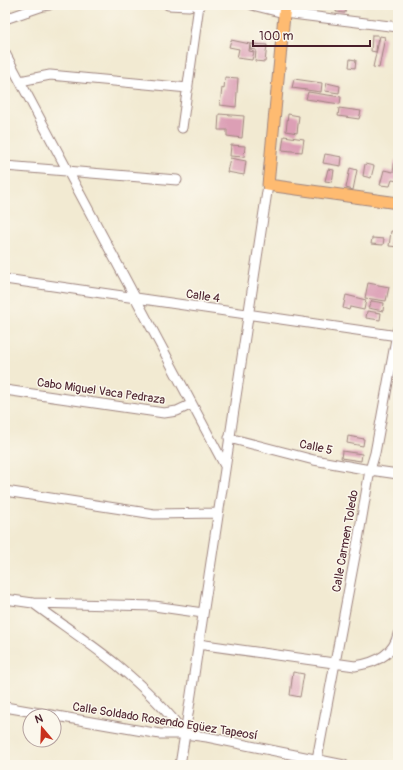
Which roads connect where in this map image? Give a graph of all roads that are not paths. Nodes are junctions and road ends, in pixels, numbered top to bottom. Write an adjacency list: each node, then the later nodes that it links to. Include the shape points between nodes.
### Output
1 (49, 5): 7 (street)
2 (168, 5): 3 (street)
3 (193, 5)
4 (198, 5): 11 (street)
5 (252, 5): 6 (street)
6 (285, 9): 8 (street); 16 (main road)
7 (5, 19)
8 (398, 27)
9 (5, 53): 10 (street)
10 (20, 81): 11 (street, via 50,75); 14 (street)
11 (188, 88): 12 (street)
12 (182, 128)
13 (5, 166): 14 (street)
14 (68, 171): 15 (street); 19 (street)
15 (177, 180)
16 (268, 185): 17 (main road); 20 (street)
17 (398, 203)
18 (5, 279): 19 (street, Calle 4)
19 (136, 298): 20 (street, Calle 4); 23 (street)
20 (248, 314): 21 (street, Calle 4); 24 (street)
21 (398, 333): 26 (street, Calle Carmen Toledo)
22 (5, 390): 23 (street, Cabo Miguel Vaca Pedraza, via 164,413 177,411)
23 (192, 404): 25 (street)
24 (229, 438): 25 (street); 26 (street, Calle 5, via 314,460)
25 (225, 466): 29 (street)
26 (370, 470): 27 (street, Calle 5); 35 (street, Calle Carmen Toledo)
27 (398, 474)
28 (5, 491): 29 (street, via 154,514)
29 (218, 513): 32 (street)
30 (5, 599): 31 (street)
31 (34, 603): 32 (street, via 154,606); 37 (street, via 117,665 152,697)
32 (203, 613): 34 (street)
33 (398, 634): 35 (street, via 397,640 386,655 367,664 355,666)
34 (198, 644): 35 (street); 37 (street)
35 (335, 663): 38 (street, Calle Carmen Toledo)
36 (5, 707): 37 (street, Calle Soldado Rosendo Egüez Tapeosí, via 160,734)
37 (185, 734): 38 (street, Calle Soldado Rosendo Egüez Tapeosí); 39 (street)
38 (317, 759): 40 (street, Calle Soldado Rosendo Egüez Tapeosí)
39 (180, 765)
40 (344, 765)

